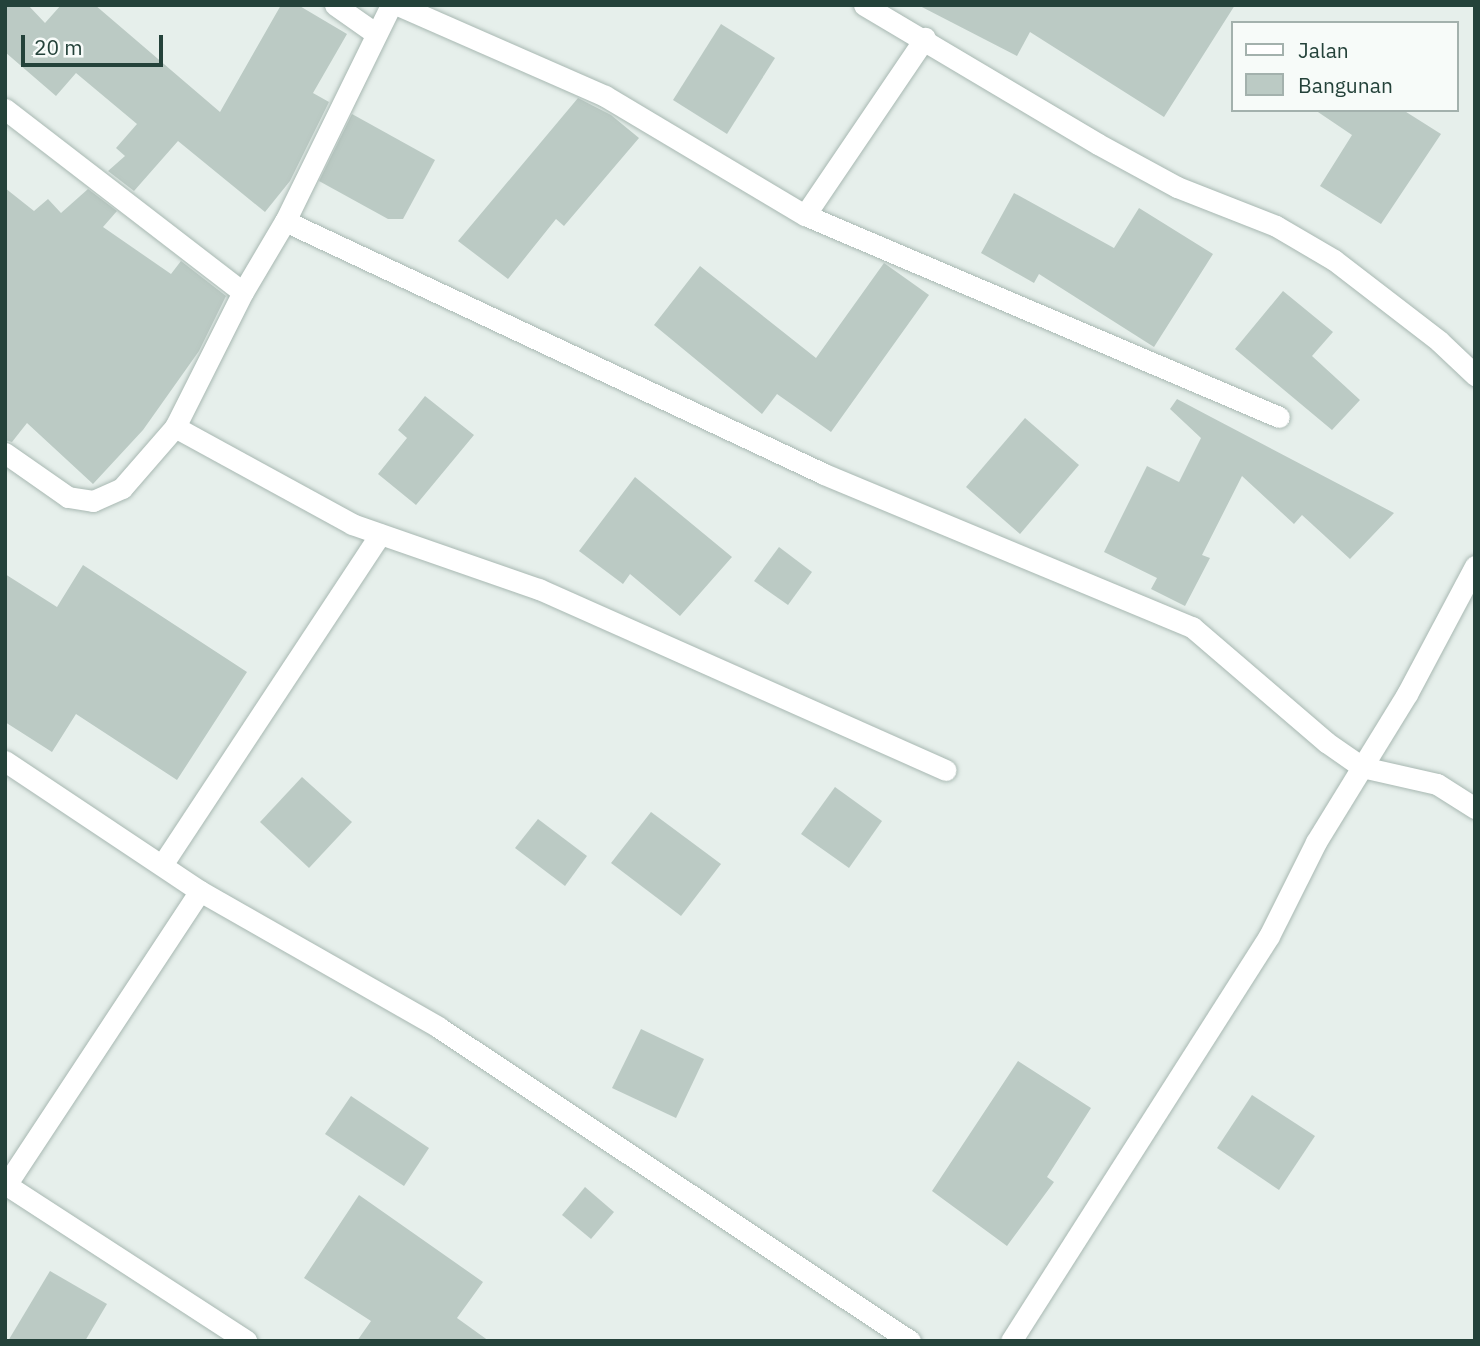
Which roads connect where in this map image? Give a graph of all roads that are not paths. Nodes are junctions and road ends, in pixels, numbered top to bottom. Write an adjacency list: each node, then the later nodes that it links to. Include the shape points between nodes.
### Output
1 (335, 5): 5 (street)
2 (391, 5): 5 (street)
3 (398, 5): 8 (street, via 605,96)
4 (864, 5): 6 (street)
5 (375, 33): 9 (street)
6 (925, 38): 8 (street); 11 (street, via 1177,187 1276,226 1334,260 1439,341)
7 (5, 109): 10 (street)
8 (805, 215): 12 (street)
9 (285, 221): 10 (street); 18 (street, via 824,474 1192,627 1326,742)
10 (243, 292): 13 (street)
11 (1475, 375)
12 (1279, 417)
13 (176, 427): 14 (street, via 122,488 93,501 68,497); 15 (street, via 352,524)
14 (5, 453)
15 (380, 534): 19 (street, via 539,589); 21 (street)
16 (1475, 566): 18 (street)
17 (5, 761): 21 (street)
18 (1362, 767): 20 (street, via 1437,784); 26 (street, via 1316,842 1269,936)
19 (946, 769)
20 (1475, 808)
21 (162, 865): 22 (street)
22 (200, 891): 23 (street); 25 (street, via 438,1027)
23 (6, 1184): 24 (street)
24 (247, 1341)
25 (910, 1341)
26 (1011, 1341)

